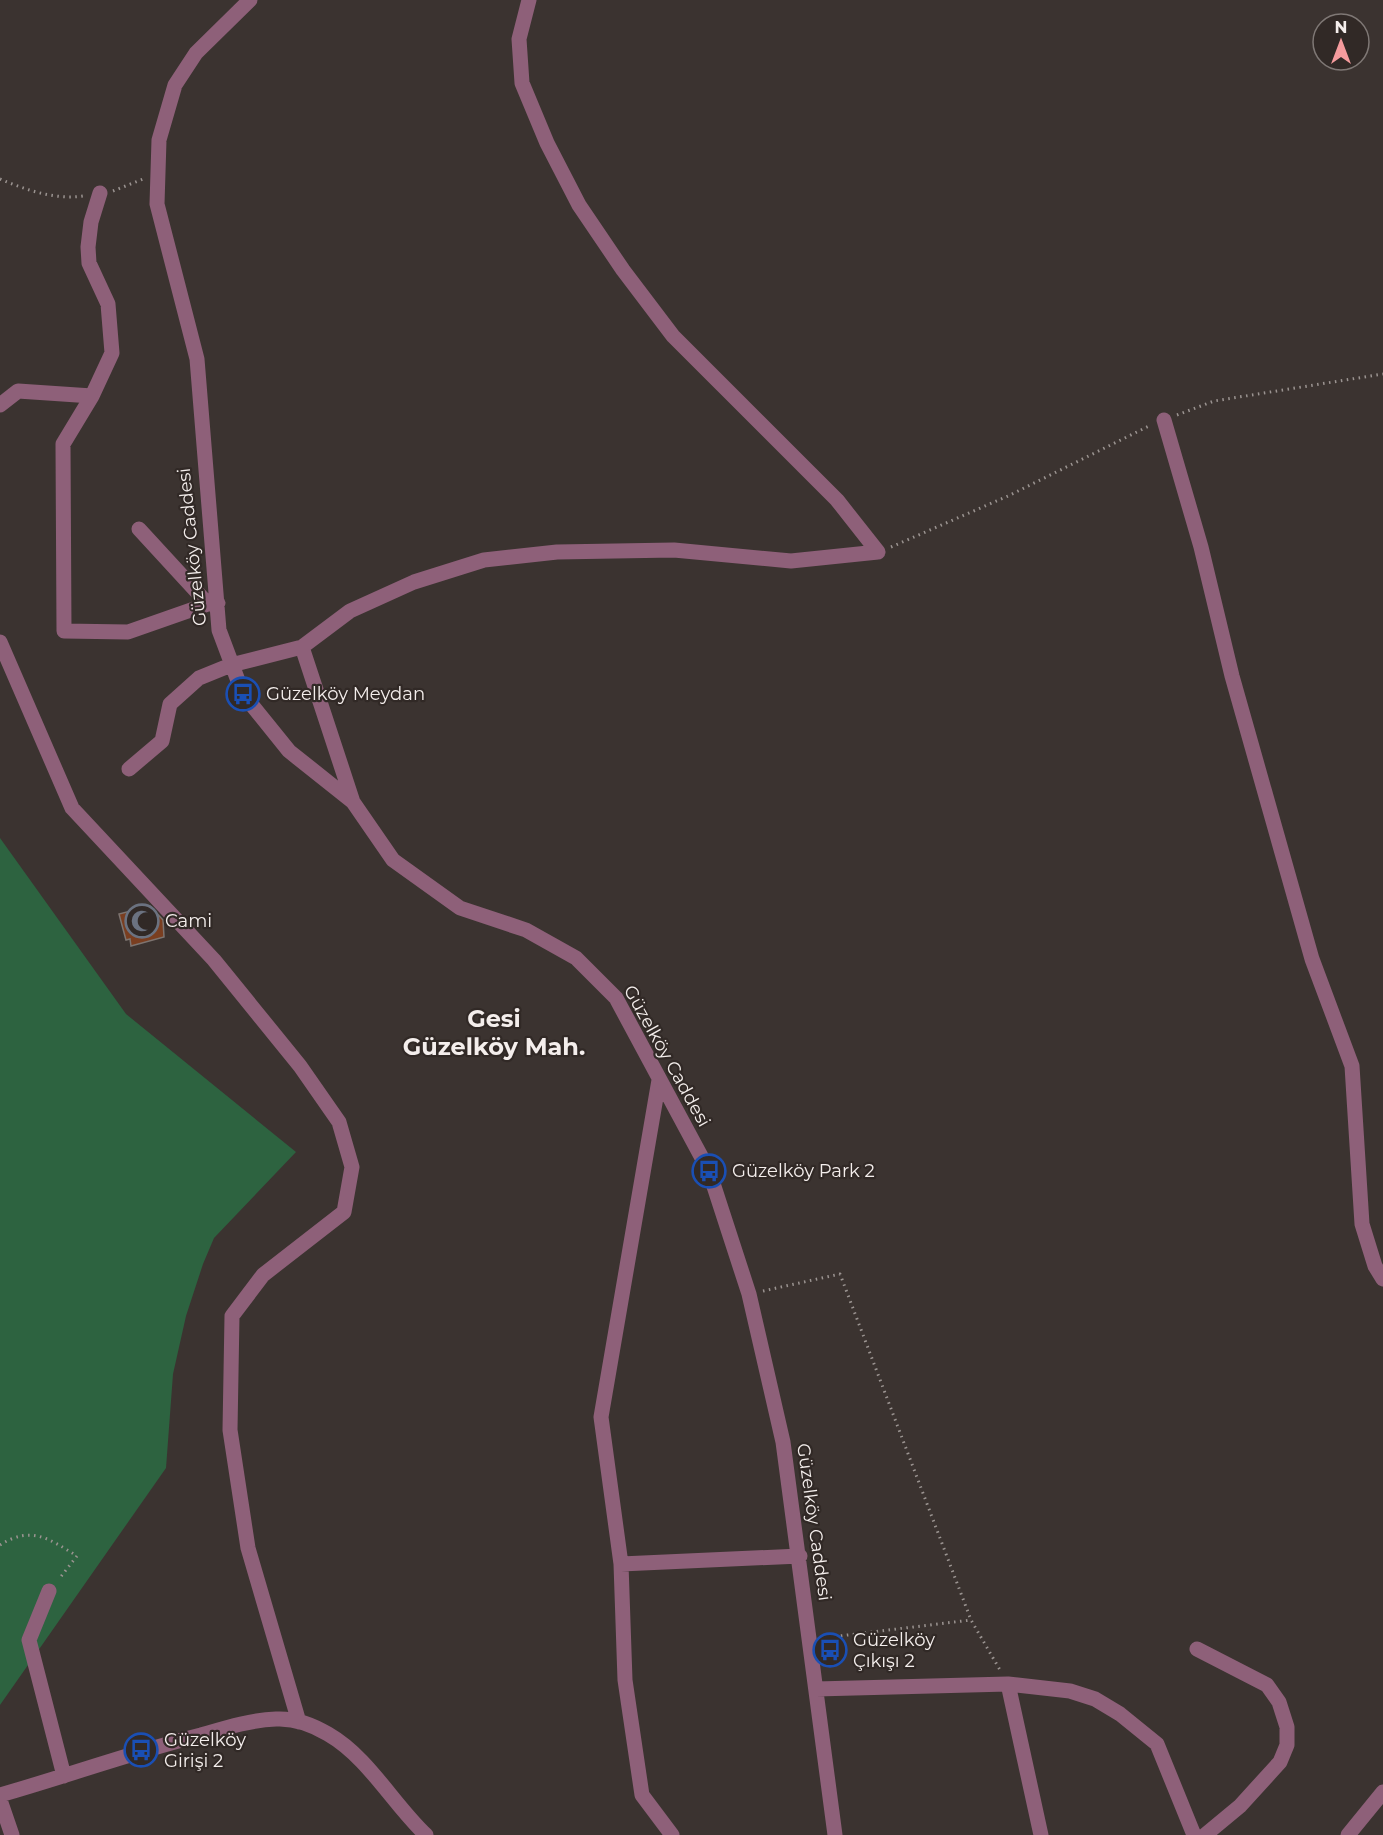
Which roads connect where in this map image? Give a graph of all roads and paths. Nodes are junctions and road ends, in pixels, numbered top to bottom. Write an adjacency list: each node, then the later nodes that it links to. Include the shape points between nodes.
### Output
1 (250, 0): 3 (street, Güzelköy Caddesi, via 196,52 175,84 159,141)
2 (529, 0): 11 (street, via 519,39 522,83 579,205 673,336 837,500)
3 (158, 172): 5 (path, via 118,190); 12 (street, Güzelköy Caddesi, via 157,204 197,359)
4 (0, 179): 5 (path, via 30,192 74,197)
5 (100, 193): 7 (street, via 91,222 89,262 108,304 112,353)
6 (1383, 374): 9 (path, via 1214,401)
7 (92, 396): 8 (street, via 18,391); 12 (street, via 63,444 64,631 128,632)
8 (0, 405)
9 (1164, 420): 11 (path, via 1134,431 1008,496); 19 (street, via 1312,959 1352,1066 1362,1224)
10 (139, 529): 12 (street)
11 (878, 552): 14 (street, via 791,561 674,550 557,552 484,560 414,582 350,611)
12 (213, 604): 15 (street, Güzelköy Caddesi)
13 (0, 642): 30 (street, via 72,808 214,960 300,1066 339,1122 352,1167 344,1212 263,1275 232,1316 230,1430 248,1548)
14 (302, 647): 15 (street); 17 (street)
15 (231, 665): 16 (street, via 199,678 170,704 162,741); 17 (street, Güzelköy Caddesi, via 243,694 289,751)
16 (129, 769)
17 (353, 802): 18 (street, Güzelköy Caddesi, via 393,860 460,908 526,930 576,957 616,998)
18 (659, 1080): 20 (street, Güzelköy Caddesi, via 709,1171); 23 (street, via 602,1417)
19 (1383, 1280)
20 (749, 1294): 22 (street, Güzelköy Caddesi, via 783,1442); 25 (path, via 840,1274)
21 (0, 1545): 24 (path, via 12,1538 36,1535 77,1556)
22 (800, 1556): 23 (street); 26 (street, Güzelköy Caddesi)
23 (621, 1564): 37 (street, via 625,1680 642,1795)
24 (49, 1591): 31 (street, via 29,1640)
25 (970, 1620): 26 (path); 28 (path)
26 (810, 1639): 29 (street, Güzelköy Caddesi)
27 (1197, 1649): 41 (street, via 1267,1685 1279,1702 1287,1727 1287,1745 1280,1762 1240,1806)
28 (1008, 1684): 29 (street); 39 (street); 40 (street, via 1070,1691 1095,1699 1134,1725 1157,1744)
29 (816, 1689): 38 (street, Güzelköy Caddesi)
30 (299, 1722): 31 (street, via 252,1721 141,1750); 36 (street, via 329,1734 359,1760)
31 (64, 1776): 33 (street)
32 (1383, 1792): 42 (street)
33 (0, 1795)
34 (0, 1800): 35 (street)
35 (12, 1835)
36 (426, 1835)
37 (672, 1835)
38 (835, 1835)
39 (1041, 1835)
40 (1194, 1835)
41 (1205, 1835)
42 (1348, 1835)

